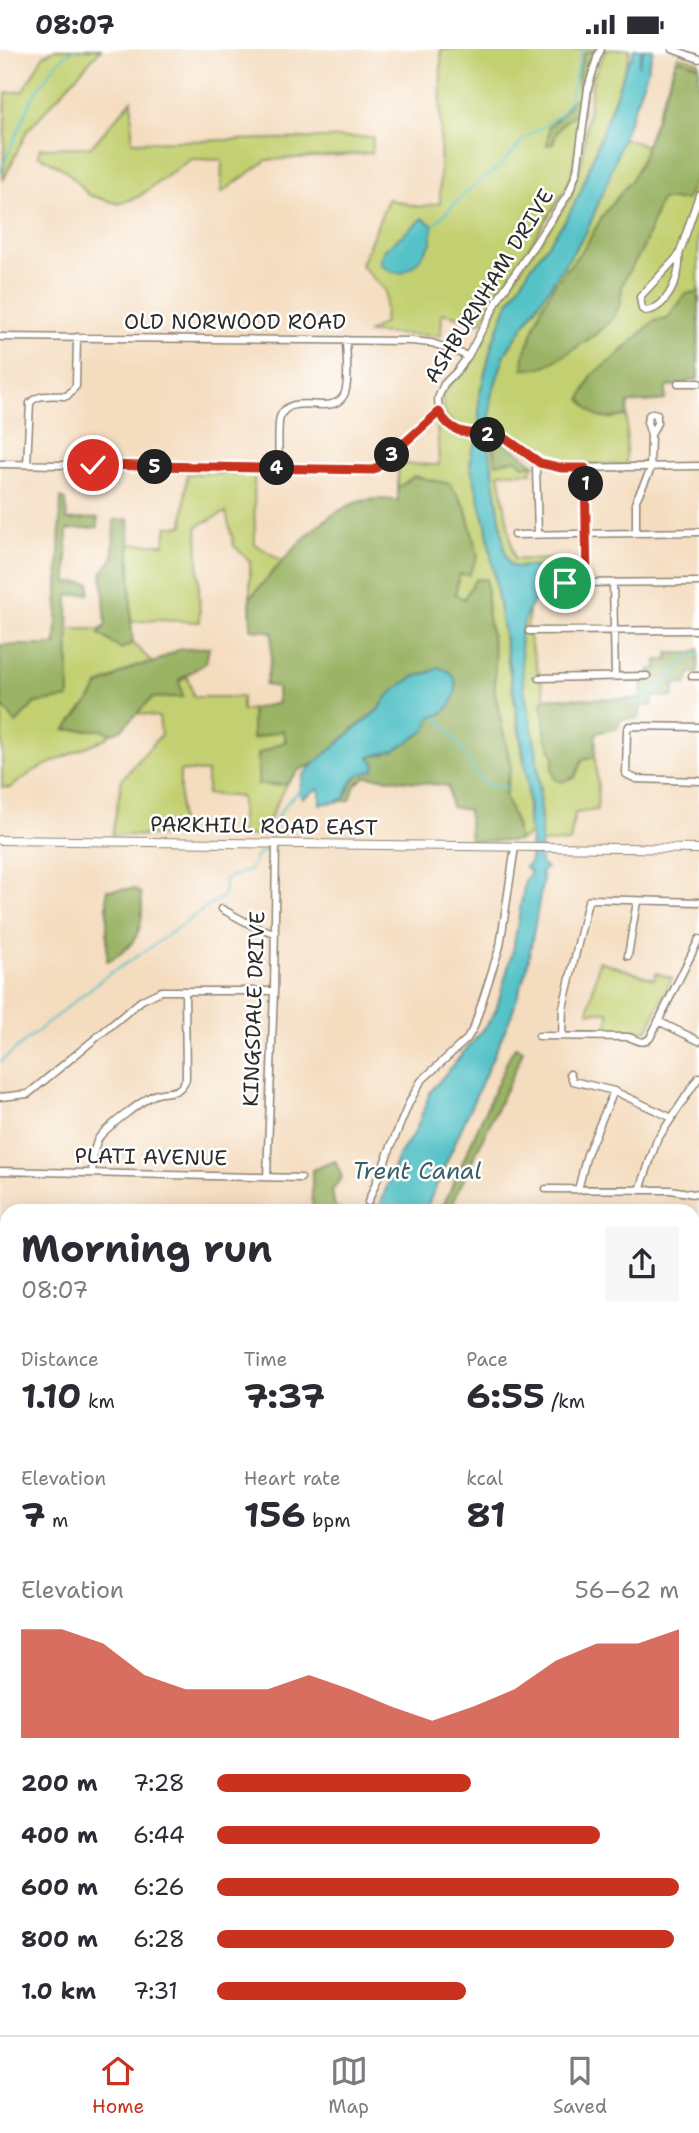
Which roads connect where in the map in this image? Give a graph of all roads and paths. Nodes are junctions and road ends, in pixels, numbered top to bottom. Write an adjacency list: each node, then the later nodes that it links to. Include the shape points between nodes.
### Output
1 (601, 49): 10 (street, ASHBURNHAM DRIVE, via 588,88 577,171 569,193 499,296)
2 (672, 49): 3 (street)
3 (698, 56)
4 (699, 195): 5 (street)
5 (697, 212): 6 (street)
6 (678, 255): 6 (street, via 640,297 642,309 650,311 669,294 680,263)
7 (0, 337): 8 (street, OLD NORWOOD ROAD)
8 (77, 337): 9 (street, OLD NORWOOD ROAD); 17 (street, via 74,390 67,396 39,397 30,403)
9 (346, 340): 10 (street, OLD NORWOOD ROAD, via 432,343); 20 (street, via 345,394 327,405 288,408 280,417)
10 (468, 356): 13 (street, ASHBURNHAM DRIVE, via 444,384 438,397)
11 (678, 383): 12 (street)
12 (699, 383)
13 (439, 412): 15 (street, ASHBURNHAM DRIVE, via 457,431 505,438); 20 (street, via 374,470)
14 (650, 435): 18 (street)
15 (540, 463): 21 (street); 24 (street, via 536,468)
16 (0, 464): 17 (street)
17 (27, 464): 20 (street)
18 (651, 466): 19 (street); 21 (street); 23 (street, via 636,500)
19 (699, 466)
20 (279, 468)
21 (585, 468): 26 (street)
22 (699, 532): 23 (street)
23 (636, 533): 26 (street)
24 (538, 534): 25 (street); 26 (street)
25 (514, 535)
26 (587, 535): 29 (street)
27 (699, 582): 30 (street)
28 (565, 583): 29 (street)
29 (587, 583): 30 (street)
30 (613, 583): 32 (street)
31 (529, 631): 32 (street)
32 (614, 631): 33 (street); 34 (street)
33 (699, 631)
34 (614, 676): 35 (street); 36 (street)
35 (647, 676)
36 (539, 678)
37 (699, 727): 38 (street, via 629,726 626,773 636,779)
38 (699, 781)
39 (0, 840): 40 (main road, PARKHILL ROAD EAST)
40 (276, 843): 41 (main road, PARKHILL ROAD EAST); 46 (street, KINGSDALE DRIVE)
41 (514, 847): 42 (main road, PARKHILL ROAD EAST); 68 (street, via 500,946 474,1027 421,1081)
42 (699, 849)
43 (637, 901): 44 (street); 48 (street); 53 (street, via 588,901 563,1008)
44 (699, 902)
45 (222, 909): 46 (street)
46 (275, 933): 50 (street, KINGSDALE DRIVE)
47 (699, 939): 51 (street)
48 (628, 956)
49 (185, 991): 50 (street); 58 (street, via 161,991 142,1000 28,1094); 61 (street, via 183,1088 149,1096 99,1136)
50 (274, 991): 62 (street, KINGSDALE DRIVE)
51 (658, 1021): 53 (street, via 643,1042 628,1037); 54 (street)
52 (539, 1036): 53 (street)
53 (562, 1036)
54 (699, 1041)
55 (570, 1074): 57 (street, via 573,1081)
56 (699, 1077): 59 (street)
57 (614, 1091): 59 (street); 65 (street, via 587,1154)
58 (0, 1097)
59 (670, 1118): 66 (street, via 657,1140)
60 (0, 1171): 61 (street, PLATI AVENUE)
61 (92, 1173): 62 (street, PLATI AVENUE)
62 (267, 1177): 63 (street, PLATI AVENUE)
63 (301, 1178)
64 (546, 1189): 65 (street)
65 (578, 1190): 66 (street)
66 (640, 1190): 67 (street)
67 (699, 1195)
68 (368, 1202)

